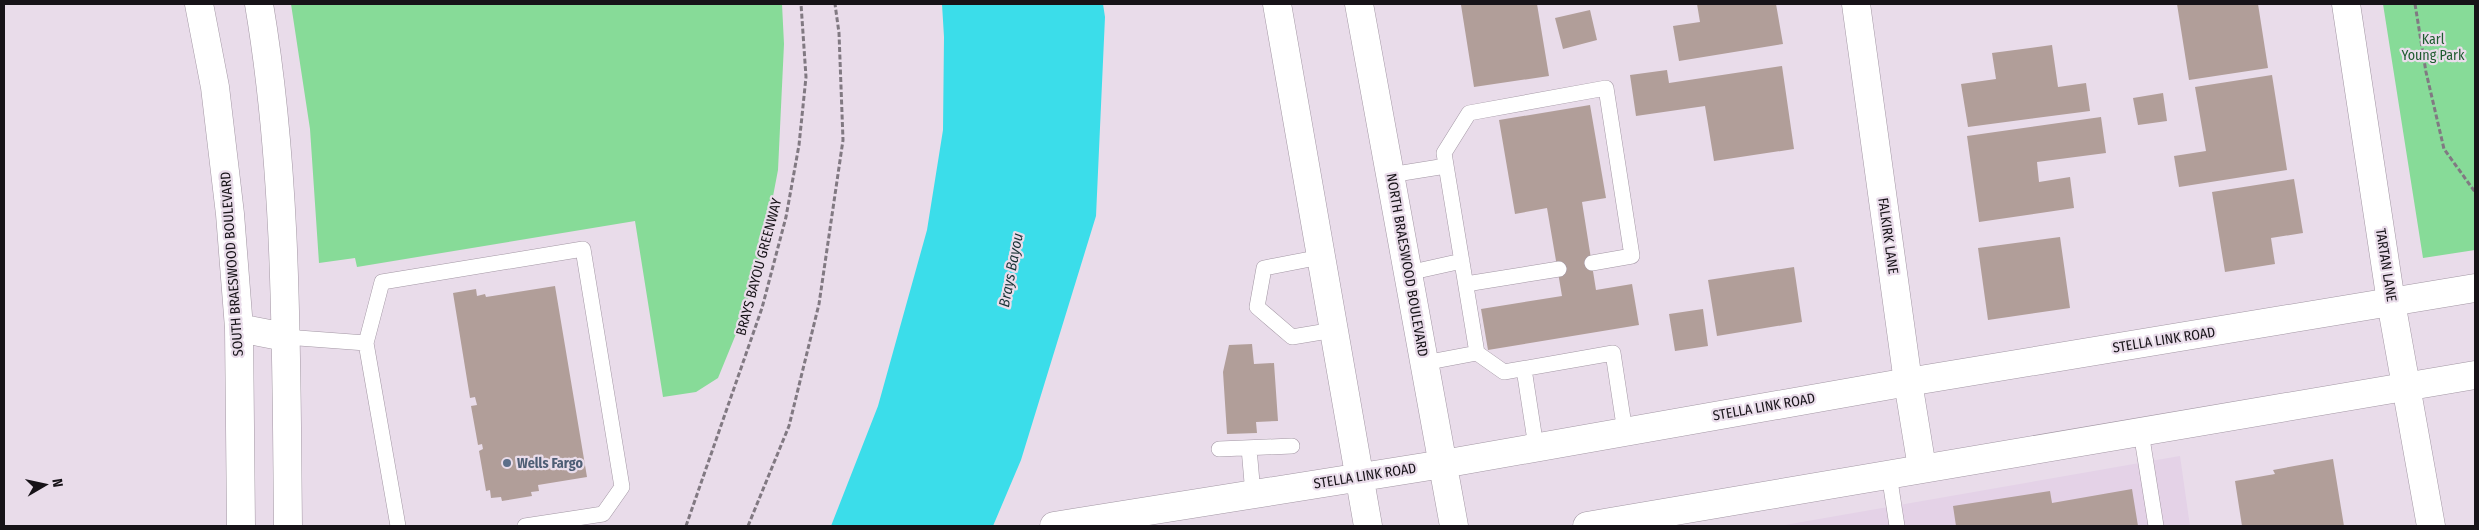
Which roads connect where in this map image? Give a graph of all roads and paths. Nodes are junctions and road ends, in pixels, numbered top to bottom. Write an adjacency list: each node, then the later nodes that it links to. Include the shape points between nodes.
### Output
1 (199, 4): 21 (main road, SOUTH BRAESWOOD BOULEVARD, via 216,97)
2 (259, 4): 23 (main road, via 280,167)
3 (801, 4): 47 (path, BRAYS BAYOU GREENWAY, via 806,77 799,145 786,217 762,308)
4 (835, 4): 48 (path, via 843,140 820,304 789,426)
5 (1277, 4): 13 (main road)
6 (1359, 4): 11 (main road, NORTH BRAESWOOD BOULEVARD)
7 (1856, 4): 29 (main road, FALKIRK LANE)
8 (2346, 4): 20 (main road, TARTAN LANE)
9 (2415, 4): 12 (path, via 2426,72 2444,149)
10 (1446, 166): 11 (lane); 14 (lane); 15 (lane, via 1444,153 1469,113 1606,88 1632,256)
11 (1390, 175): 17 (main road, NORTH BRAESWOOD BOULEVARD)
12 (2475, 192)
13 (1321, 257): 22 (main road); 22 (lane, via 1264,268 1257,307 1292,337)
14 (1462, 261): 17 (lane); 18 (lane)
15 (1592, 263)
16 (1559, 269): 18 (lane)
17 (1408, 273): 26 (main road, NORTH BRAESWOOD BOULEVARD)
18 (1466, 284): 25 (lane)
19 (2475, 288): 20 (main road, STELLA LINK ROAD)
20 (2392, 302): 29 (main road, STELLA LINK ROAD); 30 (main road, TARTAN LANE)
21 (239, 328): 23 (main road); 43 (main road, SOUTH BRAESWOOD BOULEVARD)
22 (1334, 330): 40 (main road)
23 (285, 337): 24 (lane); 44 (main road)
24 (366, 343): 42 (lane, via 382,282 583,250 622,487); 45 (lane)
25 (1477, 353): 26 (lane); 27 (lane, via 1504,372)
26 (1424, 362): 37 (main road, NORTH BRAESWOOD BOULEVARD)
27 (1524, 369): 31 (lane, via 1613,353); 34 (lane)
28 (2475, 375): 30 (main road)
29 (1908, 382): 31 (main road, STELLA LINK ROAD); 38 (main road, FALKIRK LANE)
30 (2407, 387): 32 (main road); 55 (main road, TARTAN LANE)
31 (1625, 432): 34 (main road, STELLA LINK ROAD)
32 (2141, 432): 38 (main road); 54 (lane)
33 (1292, 446): 35 (lane)
34 (1536, 447): 37 (main road, STELLA LINK ROAD)
35 (1249, 448): 36 (lane); 41 (lane)
36 (1219, 449)
37 (1443, 464): 40 (main road, STELLA LINK ROAD); 51 (main road, NORTH BRAESWOOD BOULEVARD)
38 (1922, 468): 39 (main road)
39 (1888, 474): 52 (main road); 53 (lane)
40 (1359, 476): 41 (main road, STELLA LINK ROAD); 50 (main road)
41 (1253, 494): 49 (main road, STELLA LINK ROAD)
42 (604, 520): 46 (lane)
43 (242, 526)
44 (288, 526)
45 (398, 526)
46 (524, 526)
47 (686, 526)
48 (748, 526)
49 (1056, 526)
50 (1368, 526)
51 (1454, 526)
52 (1587, 526)
53 (1897, 526)
54 (2156, 526)
55 (2431, 526)

